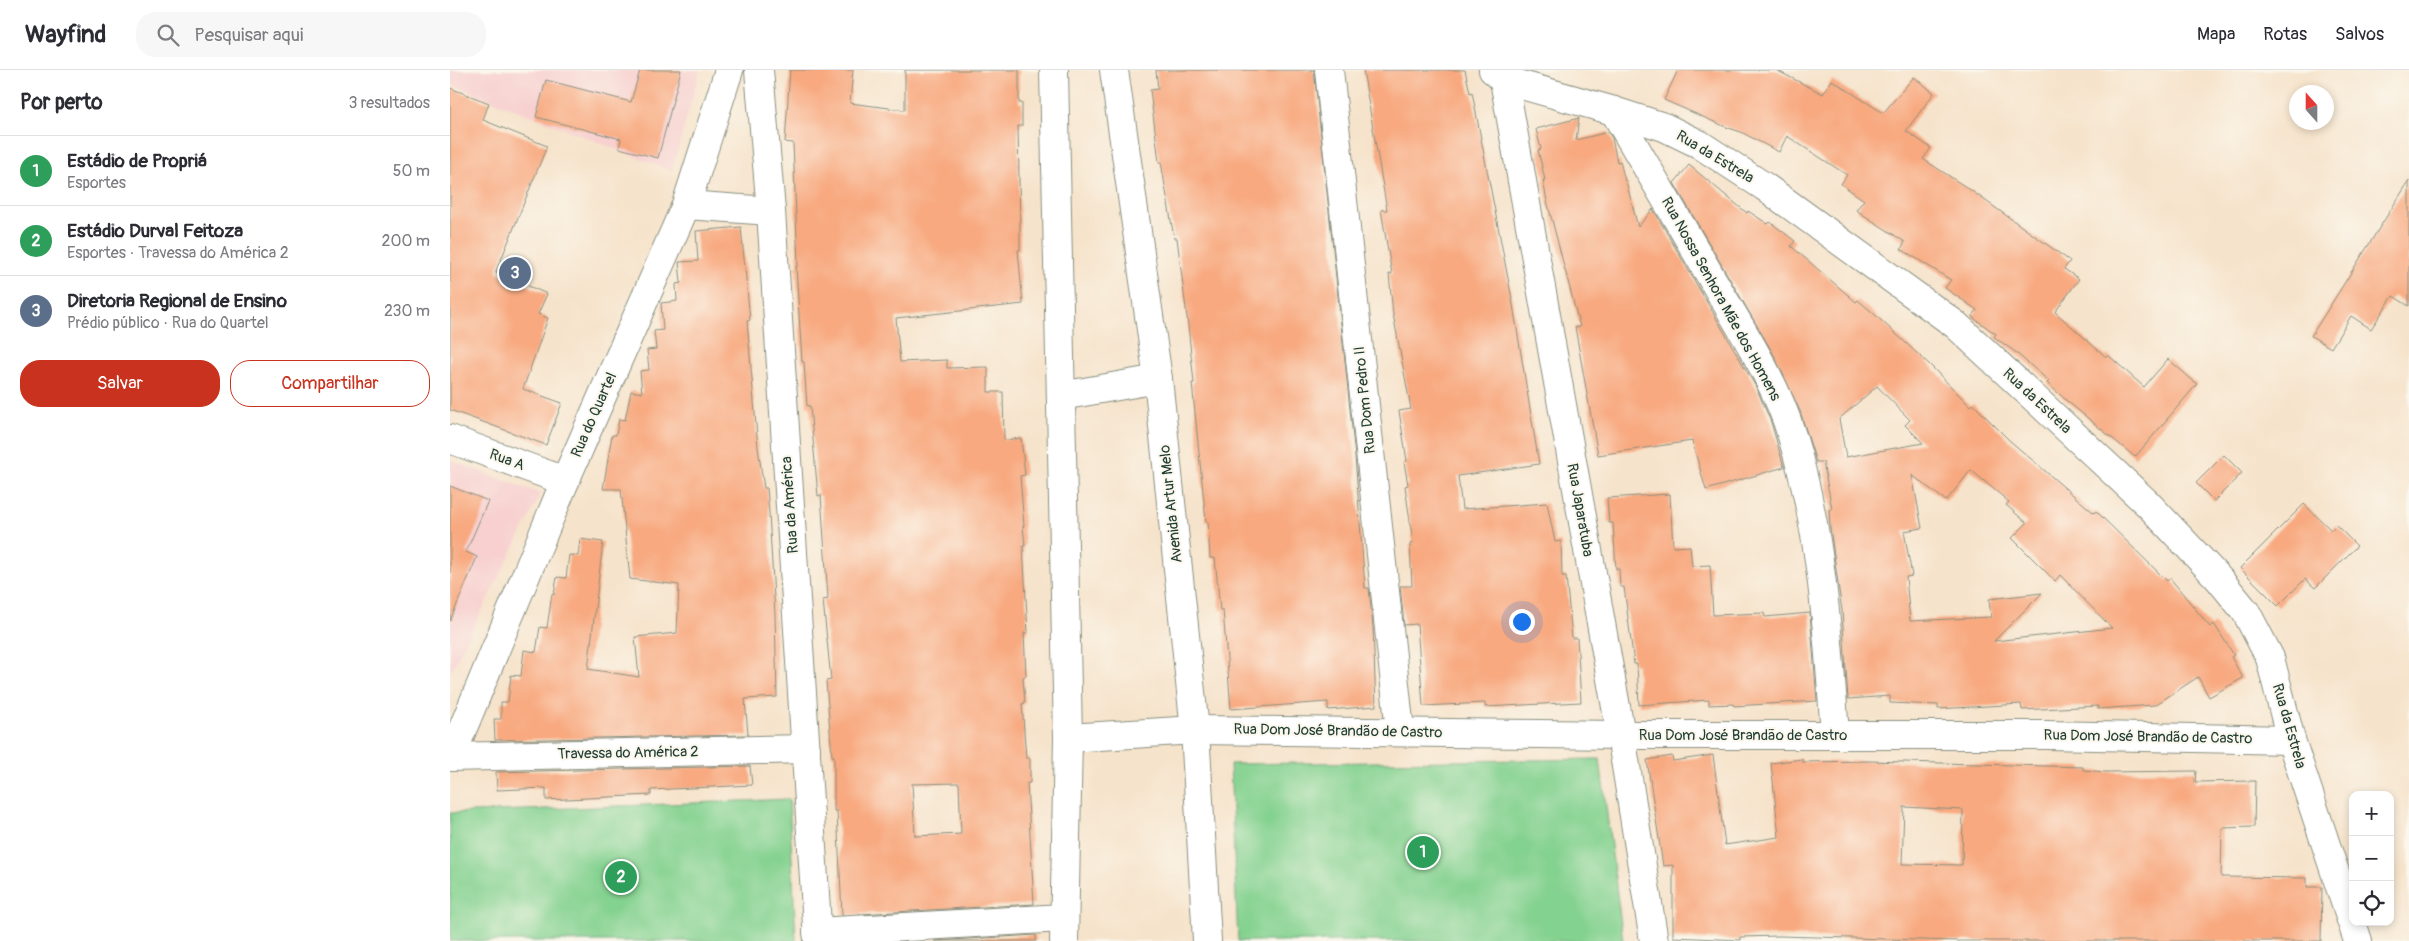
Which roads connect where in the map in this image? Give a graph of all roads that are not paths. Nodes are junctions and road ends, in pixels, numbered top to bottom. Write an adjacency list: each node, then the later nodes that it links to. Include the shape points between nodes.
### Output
1 (729, 70): 8 (street, Rua do Quartel)
2 (759, 70): 9 (street, Rua da América)
3 (1054, 70): 11 (street)
4 (1114, 70): 10 (street, Avenida Artur Melo)
5 (1329, 70): 15 (street, Rua Dom Pedro II)
6 (1498, 75): 7 (street, Rua da Estrela); 16 (street, Rua Japaratuba)
7 (1614, 111): 17 (street, Rua Nossa Senhora Mãe dos Homens, via 1749,342 1776,393 1792,436 1825,597); 19 (street, Rua da Estrela, via 1664,127 1698,144 1765,187 1956,325 2148,504 2246,612 2270,658)
8 (686, 206): 9 (street); 13 (street, Rua do Quartel)
9 (771, 211): 20 (street, Rua da América)
10 (1158, 379): 11 (street); 14 (street, Avenida Artur Melo)
11 (1061, 396): 18 (street)
12 (450, 439): 13 (street, Rua A)
13 (565, 482): 21 (street, Rua do Quartel)
14 (1195, 730): 15 (street, Rua Dom José Brandão de Castro); 18 (street, Rua Dom José Brandão de Castro); 24 (street, Avenida Artur Melo)
15 (1400, 731): 16 (street, Rua Dom José Brandão de Castro)
16 (1621, 735): 17 (street, Rua Dom José Brandão de Castro); 25 (street, Rua Japaratuba)
17 (1835, 735): 19 (street, Rua Dom José Brandão de Castro)
18 (1068, 738): 22 (street)
19 (2291, 740): 26 (street, Rua da Estrela)
20 (806, 750): 21 (street, Travessa do América 2); 23 (street, Rua da América)
21 (451, 757)
22 (1063, 930): 23 (street)
23 (818, 937)
24 (1207, 941)
25 (1654, 941)
26 (2358, 941)

